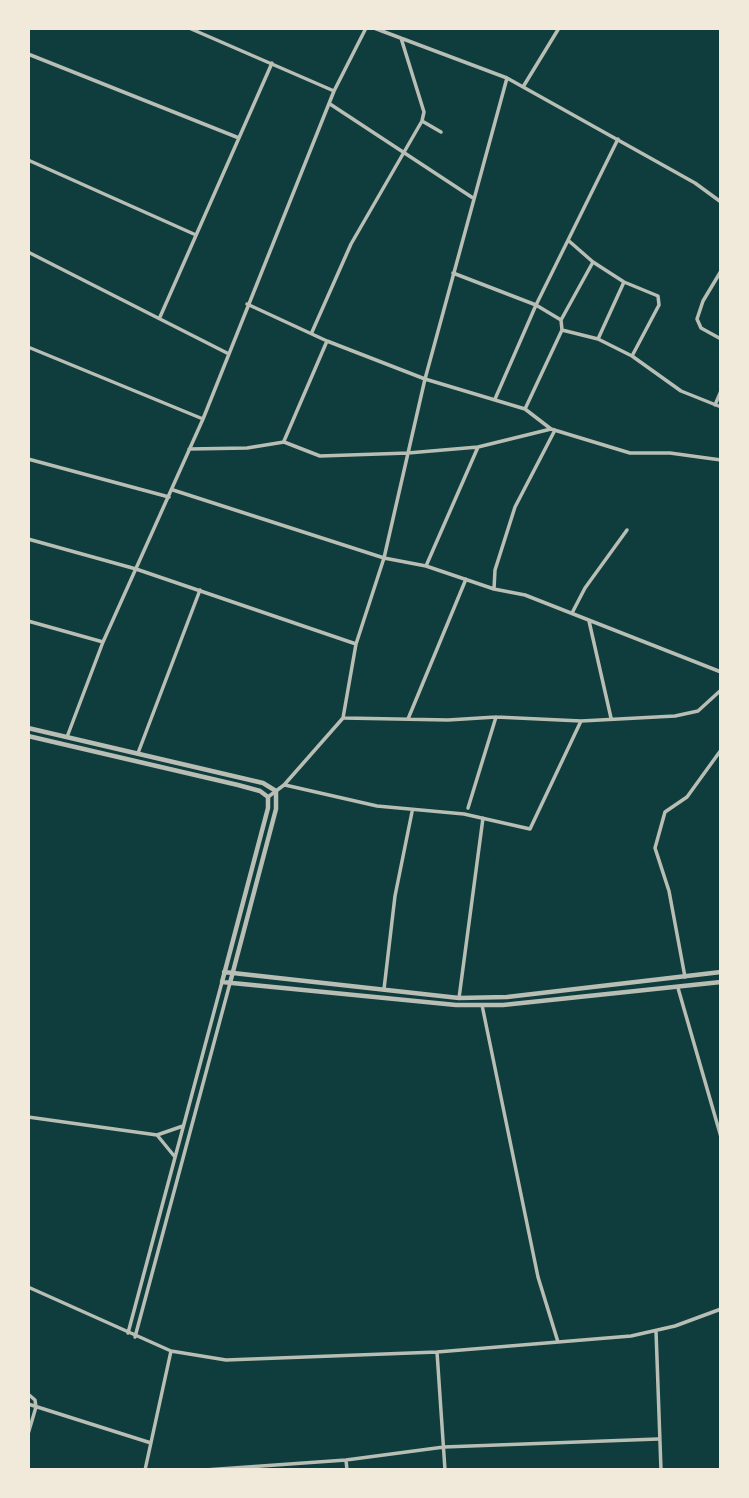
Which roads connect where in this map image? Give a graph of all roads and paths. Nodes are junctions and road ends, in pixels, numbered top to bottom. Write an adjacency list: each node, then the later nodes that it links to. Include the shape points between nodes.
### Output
1 (189, 28): 9 (street)
2 (366, 28): 12 (street)
3 (374, 28): 6 (street)
4 (390, 28): 6 (street)
5 (559, 28): 11 (street)
6 (386, 33): 7 (street)
7 (401, 38): 10 (street); 14 (street, via 424,112)
8 (28, 54): 16 (street)
9 (272, 64): 12 (street); 16 (street)
10 (506, 78): 11 (street); 20 (street)
11 (523, 87): 17 (street)
12 (334, 91): 13 (street)
13 (330, 104): 18 (street); 29 (street)
14 (422, 121): 15 (street); 18 (street)
15 (441, 132)
16 (239, 138): 22 (street)
17 (618, 139): 21 (street); 23 (street)
18 (404, 152): 20 (street); 34 (street, via 351,244)
19 (28, 160): 22 (street)
20 (473, 198): 27 (street)
21 (721, 202)
22 (196, 235): 31 (street)
23 (569, 241): 25 (street); 30 (street)
24 (28, 253): 31 (street)
25 (593, 262): 28 (street); 32 (street)
26 (721, 271): 36 (street, via 697,319 701,328)
27 (453, 272): 30 (street); 41 (street)
28 (624, 282): 35 (street); 40 (street, via 658,296 659,305)
29 (247, 304): 34 (street); 39 (street)
30 (536, 305): 32 (street); 43 (street)
31 (160, 317): 39 (street)
32 (561, 320): 33 (street)
33 (562, 330): 35 (street); 46 (street)
34 (312, 332): 37 (street)
35 (598, 339): 40 (street)
36 (721, 339)
37 (327, 341): 41 (street); 49 (street)
38 (28, 347): 47 (street)
39 (227, 354): 47 (street)
40 (632, 356): 44 (street, via 681,391)
41 (425, 379): 43 (street); 52 (street)
42 (721, 391): 44 (street)
43 (495, 399): 46 (street)
44 (715, 405): 45 (street)
45 (721, 407)
46 (525, 409): 48 (street)
47 (203, 419): 51 (street)
48 (553, 429): 50 (street); 54 (street, via 631,453); 63 (street, via 515,507 495,570)
49 (284, 442): 51 (street); 52 (street, via 320,456)
50 (478, 447): 52 (street); 60 (street)
51 (189, 449): 55 (street)
52 (408, 453): 59 (street)
53 (28, 459): 56 (street)
54 (721, 460)
55 (172, 490): 56 (street); 59 (street)
56 (169, 497): 61 (street)
57 (627, 530): 65 (street)
58 (28, 539): 61 (street)
59 (384, 558): 60 (street); 69 (street)
60 (426, 566): 62 (street)
61 (136, 569): 64 (street); 68 (street)
62 (466, 579): 63 (street); 75 (street)
63 (494, 589): 65 (street)
64 (200, 590): 69 (street); 83 (street)
65 (572, 613): 67 (street)
66 (28, 621): 68 (street)
67 (589, 621): 70 (street); 74 (street)
68 (103, 642): 79 (street)
69 (356, 644): 73 (street)
70 (721, 672)
71 (721, 690): 74 (street, via 698,711)
72 (496, 717): 75 (street); 76 (street); 87 (street)
73 (343, 718): 75 (street); 84 (street)
74 (611, 718): 76 (street)
75 (408, 719)
76 (581, 721): 89 (street, via 532,827)
77 (28, 727): 79 (street)
78 (28, 736): 81 (street)
79 (66, 737): 80 (street)
80 (88, 742): 81 (street); 83 (street)
81 (86, 750): 86 (street, via 249,788)
82 (721, 750): 93 (street, via 687,797 665,812 655,848 669,891)
83 (138, 752): 85 (street, via 263,783)
84 (284, 785): 85 (street); 88 (street)
85 (276, 791): 86 (street); 92 (street, via 276,809)
86 (268, 797): 90 (street)
87 (468, 808)
88 (412, 812): 89 (street); 98 (street, via 395,896)
89 (483, 818): 99 (street)
90 (224, 972): 92 (street); 94 (street)
91 (721, 972): 93 (street)
92 (232, 974): 96 (street); 98 (street)
93 (685, 977): 99 (street, via 508,997)
94 (222, 982): 96 (street); 102 (street)
95 (721, 982): 97 (street)
96 (230, 984): 100 (street); 110 (street)
97 (678, 988): 100 (street); 104 (street)
98 (384, 990): 99 (street)
99 (459, 998)
100 (482, 1005): 111 (street, via 538,1277)
101 (28, 1117): 103 (street)
102 (183, 1126): 103 (street); 105 (street)
103 (157, 1135): 105 (street)
104 (721, 1137)
105 (175, 1157): 109 (street)
106 (28, 1287): 109 (street)
107 (721, 1309): 108 (street)
108 (656, 1331): 111 (street); 118 (street)
109 (128, 1333): 110 (street)
110 (135, 1337): 112 (street)
111 (558, 1342): 113 (street)
112 (171, 1351): 113 (street, via 259,1361); 119 (street)
113 (437, 1352): 120 (street)
114 (28, 1394): 116 (street)
115 (28, 1405): 116 (street)
116 (36, 1407): 117 (street); 119 (street)
117 (28, 1434)
118 (658, 1439): 120 (street); 126 (street)
119 (152, 1443): 122 (street)
120 (444, 1447): 121 (street); 125 (street)
121 (345, 1460): 123 (street); 124 (street)
122 (145, 1470)
123 (205, 1470)
124 (346, 1470)
125 (446, 1470)
126 (661, 1470)

